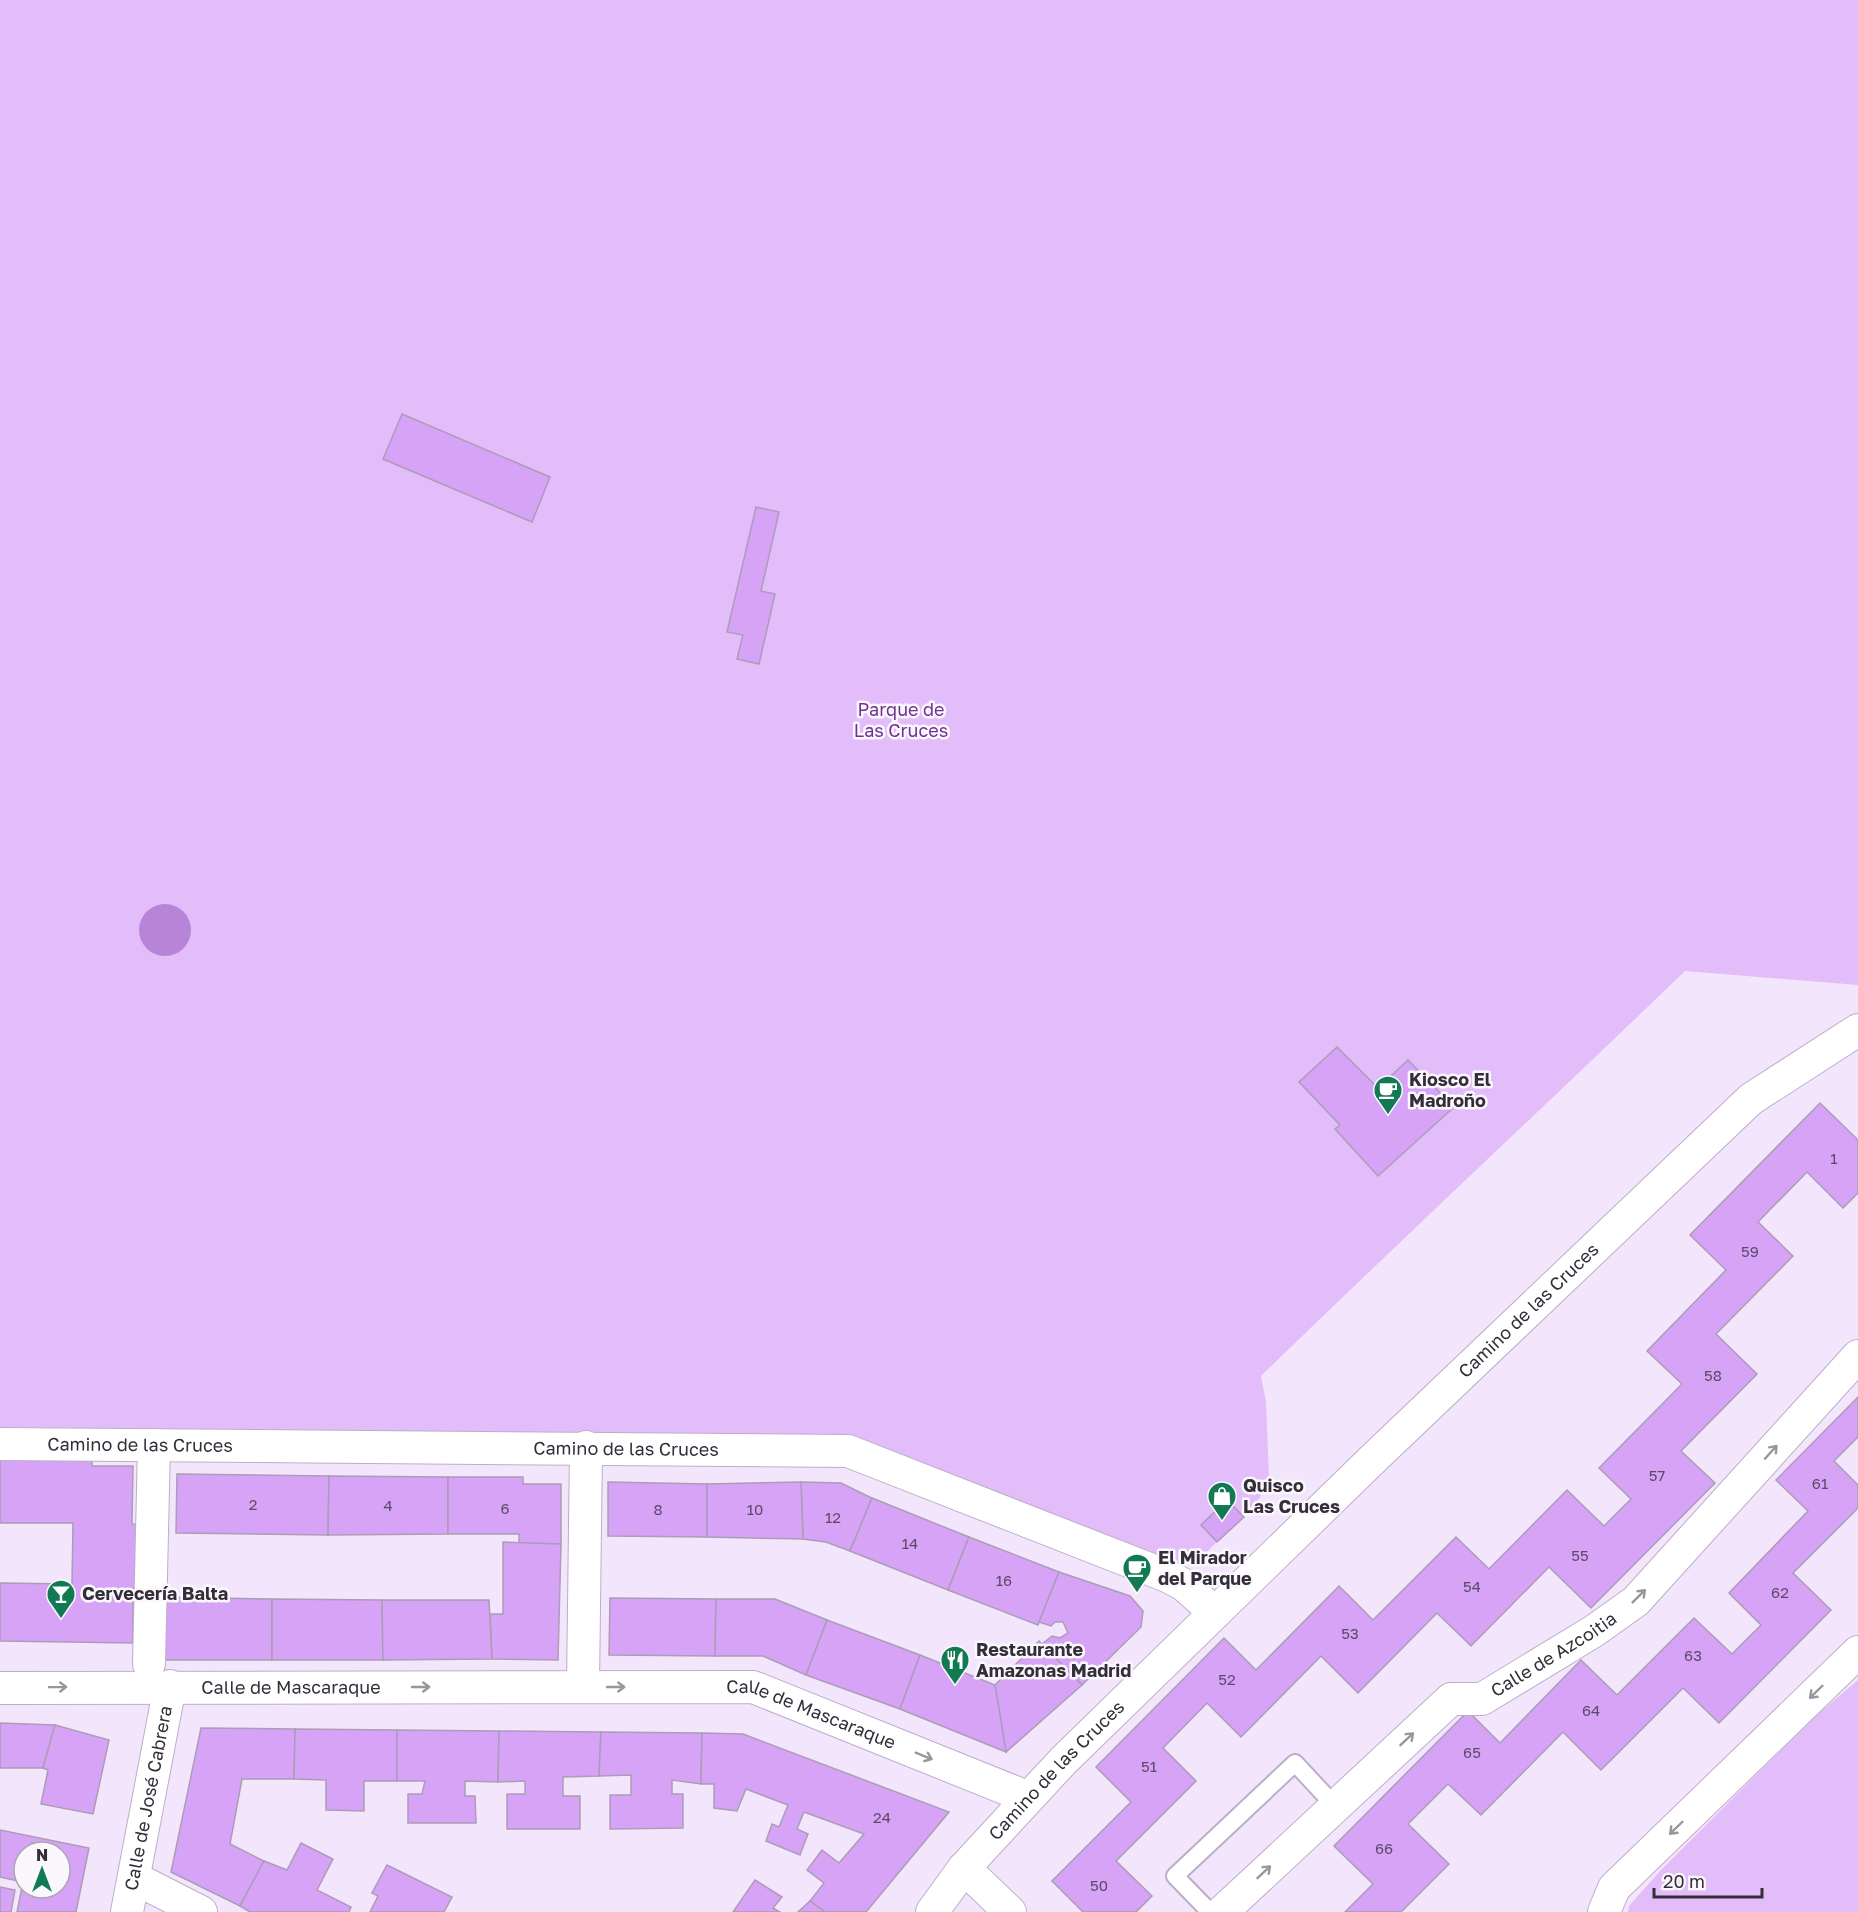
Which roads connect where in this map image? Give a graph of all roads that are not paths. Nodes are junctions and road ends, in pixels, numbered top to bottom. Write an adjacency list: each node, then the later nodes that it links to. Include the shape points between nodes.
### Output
1 (1858, 1030): 6 (street, Camino de las Cruces, via 1751,1099)
2 (1858, 1356): 12 (street, Calle de Azcoitia, one-way to 2, via 1451,1699 1482,1699 1594,1631 1636,1600)
3 (0, 1444): 4 (street, Camino de las Cruces)
4 (154, 1444): 5 (street, Camino de las Cruces); 8 (street)
5 (586, 1447): 6 (street, Camino de las Cruces, via 848,1451 1167,1576); 9 (street)
6 (1215, 1612): 11 (street, Camino de las Cruces)
7 (1858, 1652): 21 (street, one-way to 21, via 1614,1888)
8 (159, 1675): 9 (street, Calle de Mascaraque, one-way to 9); 10 (street, Calle de Mascaraque, one-way to 8); 15 (street, Calle de José Cabrera)
9 (583, 1687): 11 (street, Calle de Mascaraque, one-way to 11, via 753,1687)
10 (0, 1688)
11 (1027, 1797): 13 (street, Camino de las Cruces)
12 (1335, 1806): 19 (lane, via 1295,1763 1175,1876); 20 (street, Calle de Azcoitia, one-way to 12)
13 (964, 1868): 17 (street, Camino de las Cruces); 18 (street)
14 (146, 1884): 16 (street)
15 (127, 1912)
16 (201, 1912)
17 (932, 1912)
18 (1010, 1912)
19 (1210, 1912)
20 (1222, 1912)
21 (1604, 1912)

